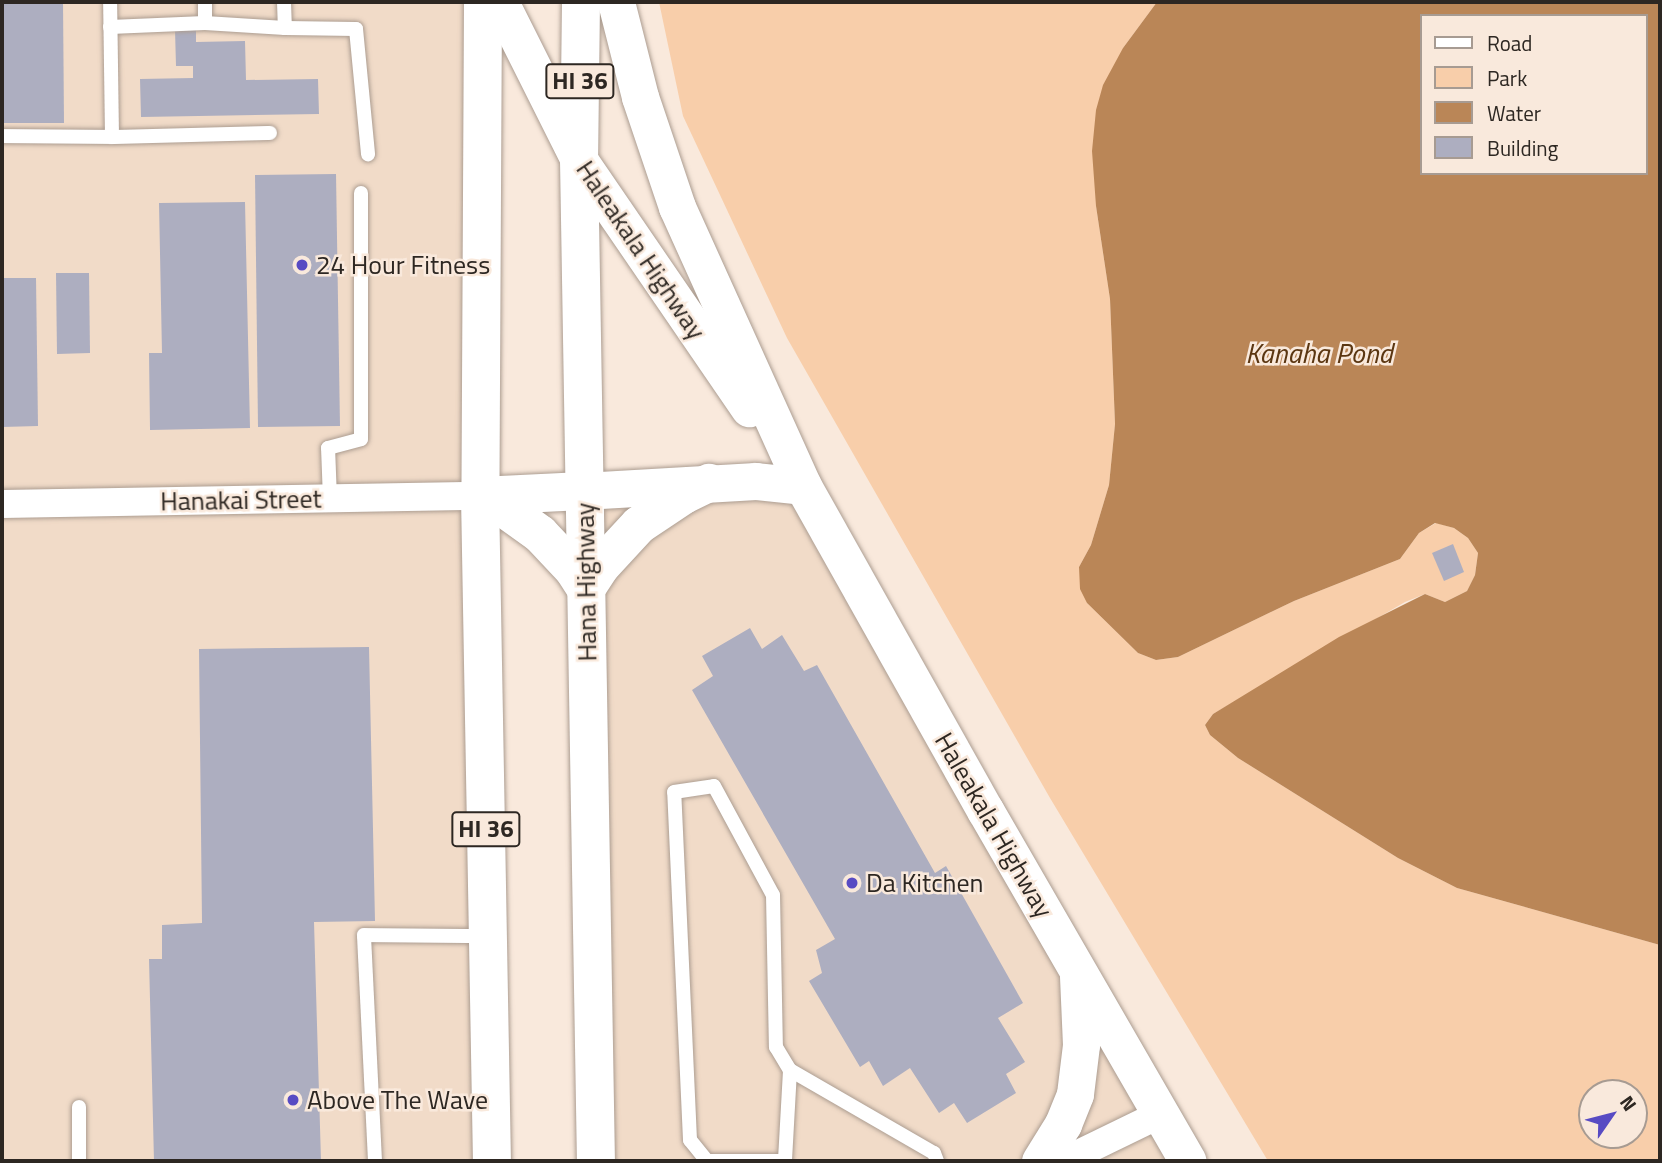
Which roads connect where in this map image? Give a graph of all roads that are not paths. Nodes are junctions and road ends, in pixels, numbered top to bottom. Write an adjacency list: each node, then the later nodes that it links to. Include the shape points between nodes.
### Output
1 (110, 2): 9 (lane)
2 (205, 2): 8 (lane)
3 (284, 2): 10 (lane)
4 (483, 2): 20 (main road, HI 36)
5 (500, 2): 15 (street, Haleakala Highway)
6 (581, 2): 15 (main road, Hana Highway / HI 36)
7 (616, 2): 18 (street, Haleakala Highway, via 640,97 677,207)
8 (205, 23): 9 (lane); 10 (lane)
9 (110, 27): 13 (lane)
10 (285, 28): 14 (lane, via 356,29)
11 (270, 133): 13 (lane)
12 (2, 136): 13 (lane)
13 (112, 137)
14 (368, 153)
15 (579, 160): 18 (street, Haleakala Highway); 19 (main road, Hana Highway / HI 36)
16 (361, 193): 21 (lane, via 361,439 328,448)
17 (709, 483): 18 (street); 19 (street); 23 (main road, via 639,525)
18 (803, 486): 25 (street, Haleakala Highway)
19 (583, 491): 20 (main road); 23 (main road, Hana Highway / HI 36)
20 (480, 496): 21 (street, Hanakai Street); 23 (main road, via 540,534); 24 (main road, HI 36)
21 (330, 499): 22 (street, Hanakai Street)
22 (2, 504)
23 (586, 589): 29 (main road, Hana Highway / HI 36)
24 (488, 936): 31 (lane, via 364,934); 32 (main road, HI 36)
25 (1078, 971): 28 (street, Haleakala Highway); 35 (street, via 1081,1045 1075,1094)
26 (790, 1070): 33 (lane); 33 (lane, via 776,1047 773,895 714,786 674,792 690,1140 707,1161); 34 (lane, via 934,1153)
27 (79, 1107): 30 (lane)
28 (1161, 1114): 36 (street); 37 (street, Haleakala Highway)
29 (599, 1151)
30 (79, 1161)
31 (374, 1161)
32 (492, 1161)
33 (785, 1161)
34 (937, 1161)
35 (1040, 1161)
36 (1064, 1161)
37 (1188, 1161)

